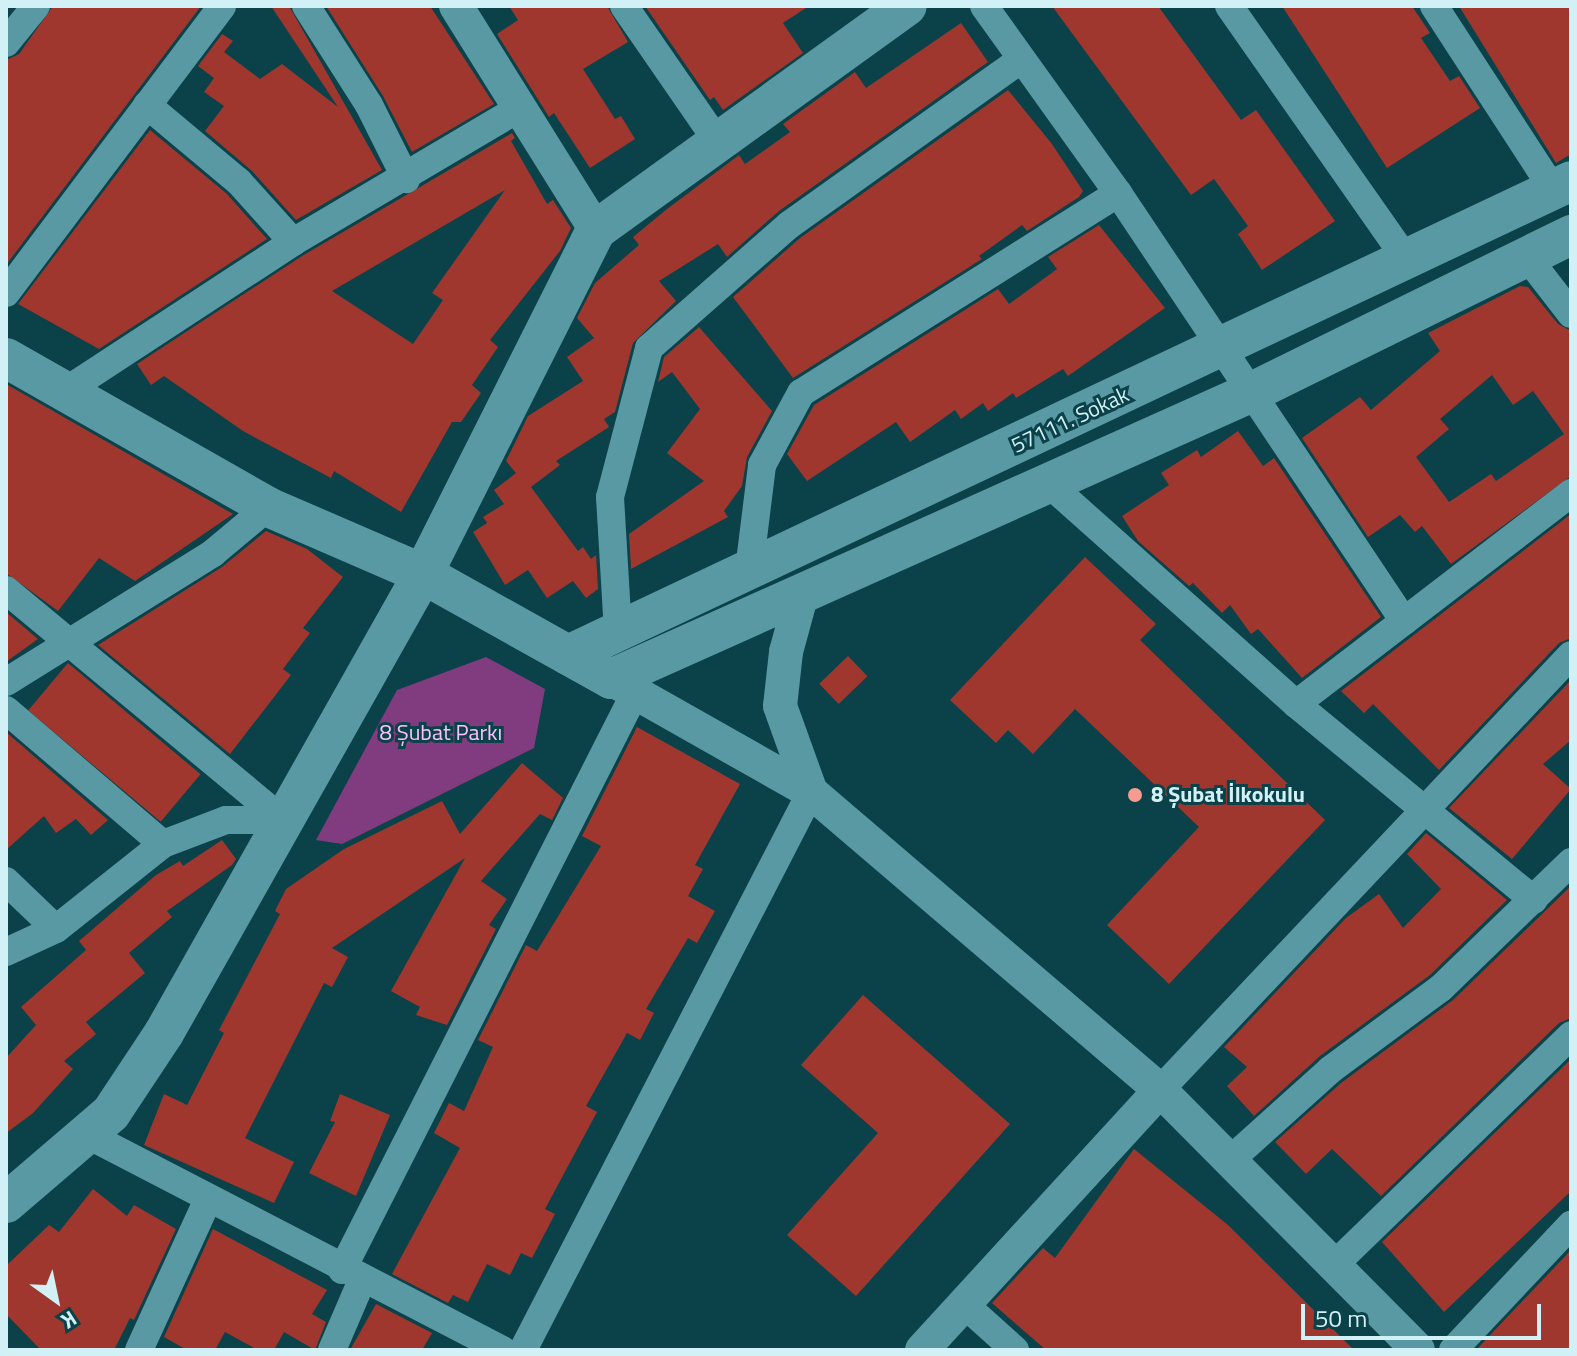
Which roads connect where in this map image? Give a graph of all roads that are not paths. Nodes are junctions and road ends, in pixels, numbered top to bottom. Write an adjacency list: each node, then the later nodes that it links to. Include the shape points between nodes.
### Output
1 (36, 6): 10 (street)
2 (306, 6): 15 (street, via 369,105)
3 (456, 6): 13 (street)
4 (624, 6): 14 (street)
5 (907, 6): 14 (main road)
6 (984, 6): 11 (street)
7 (1229, 6): 22 (street)
8 (1434, 6): 16 (street)
9 (220, 7): 12 (street)
10 (6, 43)
11 (1020, 60): 17 (street); 37 (street, via 789,225 649,348 610,497)
12 (147, 105): 20 (street, via 239,182); 23 (street)
13 (520, 108): 15 (street); 18 (street)
14 (717, 141): 18 (main road)
15 (406, 179): 20 (street)
16 (1562, 185): 22 (main road, 57111. Sokak)
17 (1118, 193): 25 (street); 32 (street, via 801,393 762,465)
18 (596, 230): 33 (main road)
19 (1571, 235): 21 (main road)
20 (293, 242): 27 (street)
21 (1527, 257): 24 (street); 28 (main road)
22 (1407, 260): 25 (main road, 57111. Sokak)
23 (6, 293)
24 (1571, 314)
25 (1222, 349): 28 (street); 32 (main road, 57111. Sokak)
26 (6, 358): 27 (main road)
27 (64, 392): 31 (main road)
28 (1252, 392): 29 (main road); 36 (street)
29 (1048, 483): 35 (main road); 43 (street)
30 (1571, 493): 36 (street)
31 (268, 507): 33 (main road); 38 (street, via 213,553)
32 (749, 570): 37 (main road, 57111. Sokak)
33 (423, 574): 39 (main road); 47 (main road)
34 (6, 590): 38 (street)
35 (802, 593): 42 (main road); 45 (street, via 786,652 780,706)
36 (1404, 621): 43 (street)
37 (618, 632): 39 (main road, 57111. Sokak)
38 (72, 642): 41 (street); 47 (street)
39 (568, 655): 42 (main road)
40 (1571, 655): 46 (street)
41 (6, 682)
42 (623, 686): 45 (street); 62 (street)
43 (1296, 704): 46 (street)
44 (6, 710): 48 (street)
45 (811, 792): 55 (street); 67 (street)
46 (1421, 808): 51 (street); 55 (street)
47 (283, 820): 48 (street, via 226,820); 56 (main road, via 164,1033 111,1113)
48 (163, 844): 52 (street)
49 (1571, 862): 51 (street)
50 (6, 881): 52 (street)
51 (1534, 900): 57 (street, via 1441,988 1330,1070)
52 (56, 929): 53 (street)
53 (6, 952)
54 (1571, 1035): 61 (street)
55 (1160, 1090): 57 (street); 63 (street)
56 (86, 1134): 58 (street); 59 (main road)
57 (1228, 1162): 61 (street)
58 (208, 1199): 62 (street); 64 (street)
59 (6, 1203)
60 (1571, 1225): 71 (street)
61 (1332, 1267): 70 (street)
62 (352, 1275): 65 (street); 66 (street)
63 (966, 1306): 68 (street); 69 (street)
64 (139, 1350)
65 (332, 1350)
66 (502, 1350)
67 (523, 1350)
68 (922, 1350)
69 (1015, 1350)
70 (1418, 1350)
71 (1453, 1350)

